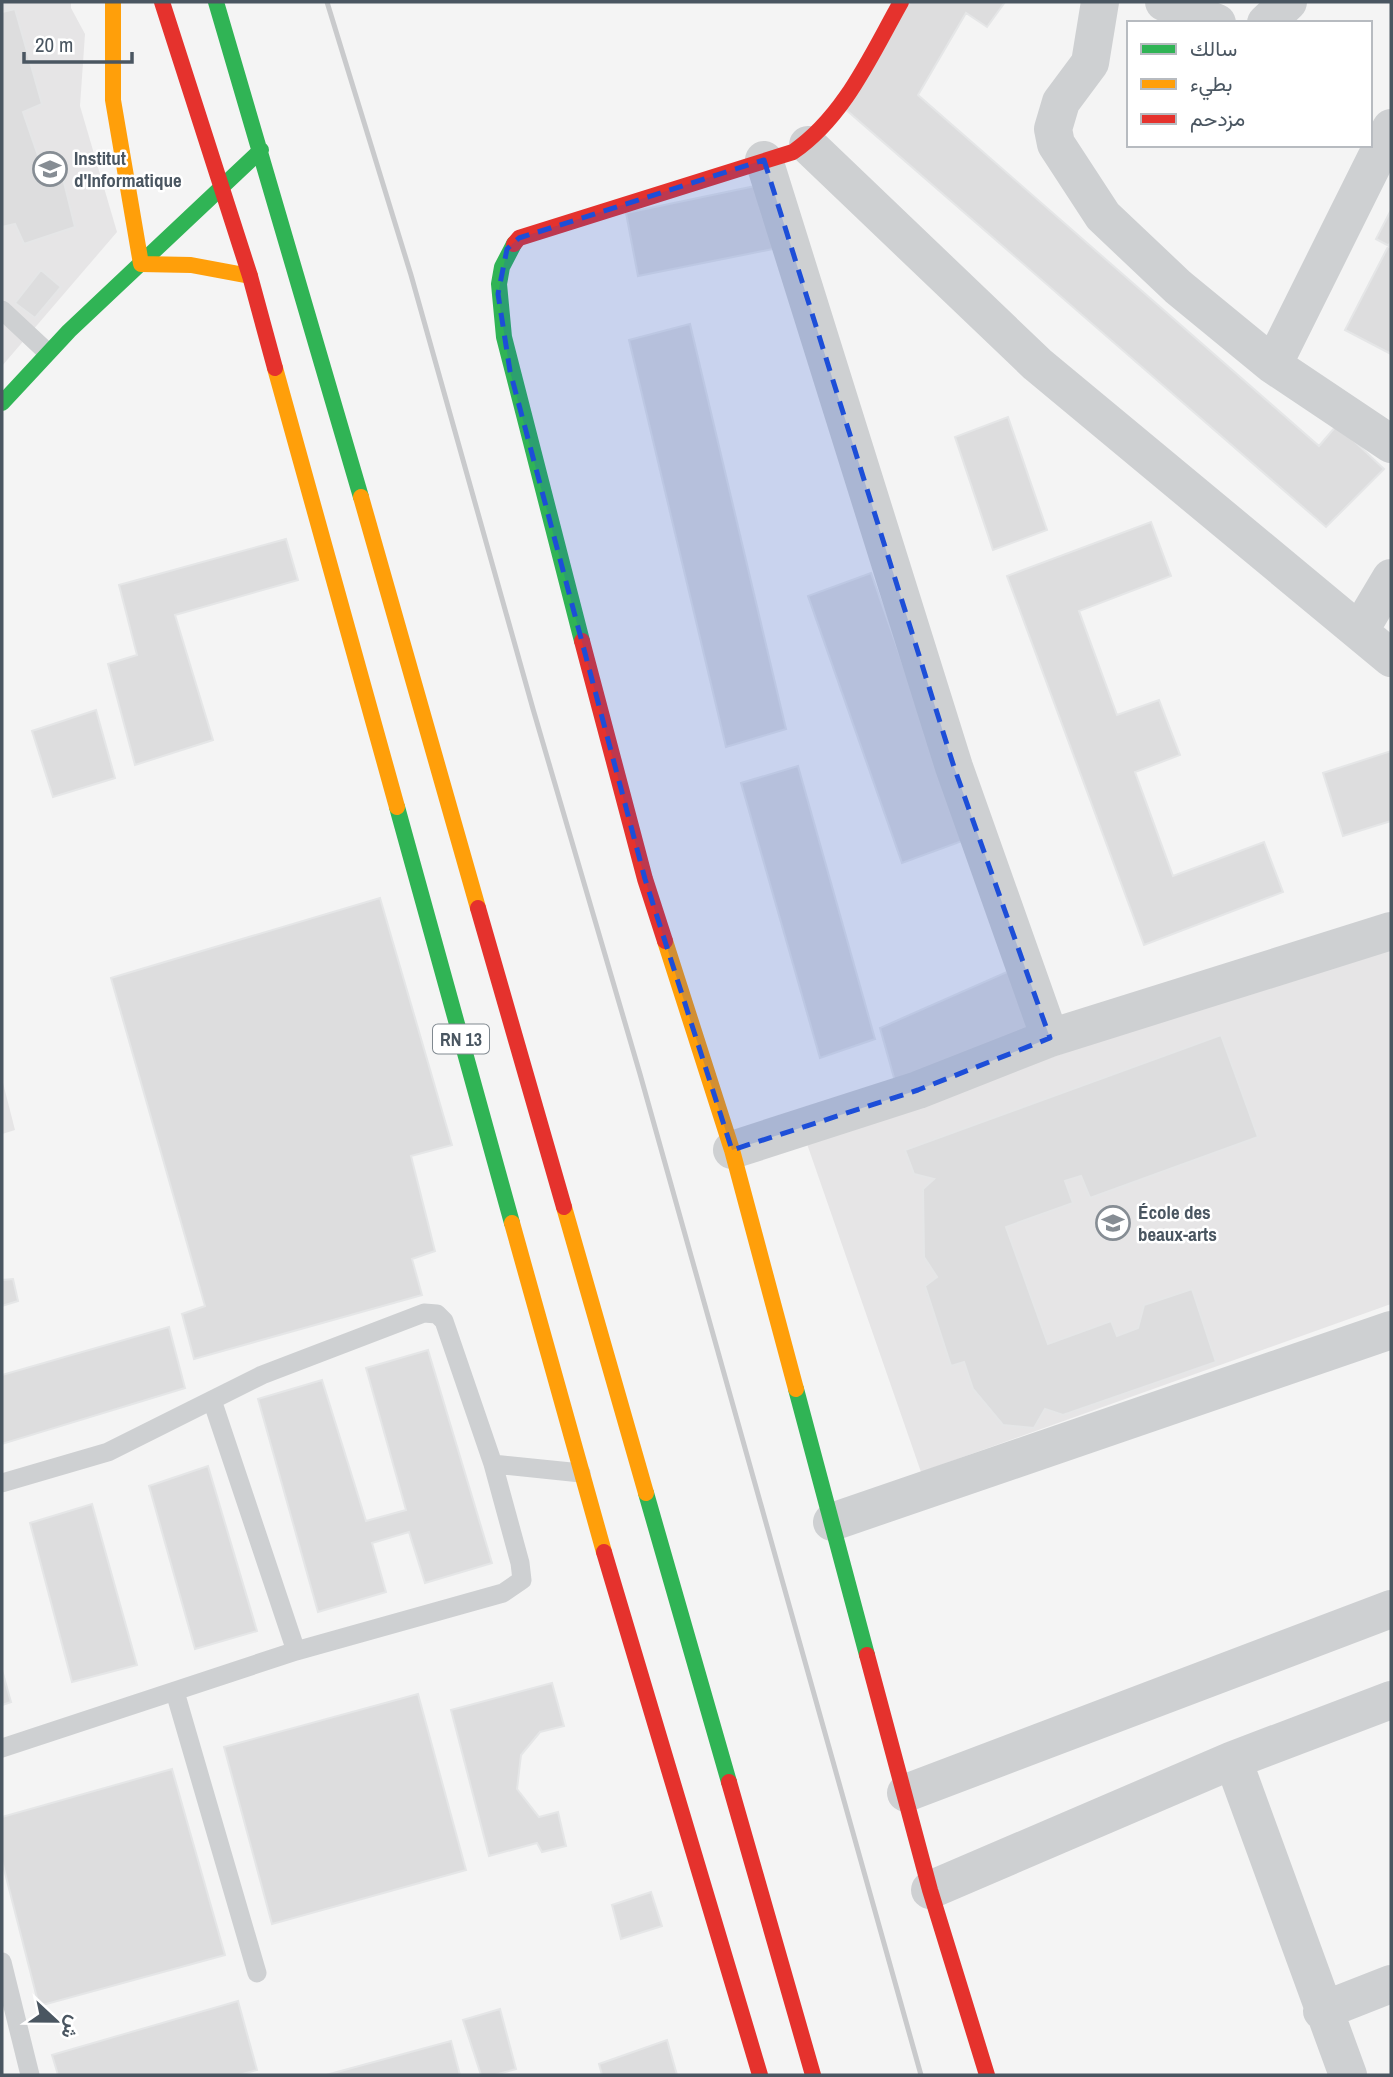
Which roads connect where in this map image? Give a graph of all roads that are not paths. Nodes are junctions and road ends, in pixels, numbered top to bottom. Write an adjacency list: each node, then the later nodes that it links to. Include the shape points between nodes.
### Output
1 (113, 2): 15 (main road, via 109,38 114,99)
2 (162, 2): 14 (main road, RN 13)
3 (216, 2): 12 (main road, RN 13)
4 (901, 2): 11 (main road, via 833,116)
5 (1100, 2): 19 (street, via 1090,64 1054,120 1056,144 1103,216 1178,287)
6 (1164, 2): 8 (street)
7 (1288, 2): 9 (street)
8 (1212, 21)
9 (1268, 21)
10 (1391, 128): 19 (street)
11 (808, 145): 13 (main road); 23 (street, via 1037,365)
12 (261, 150): 14 (main road); 49 (main road, RN 13)
13 (764, 160): 26 (street, via 954,767); 27 (main road, via 519,238 508,249 498,294 510,372 645,878)
14 (222, 181): 15 (main road); 16 (main road, RN 13)
15 (141, 264): 16 (main road, via 191,265); 18 (main road)
16 (250, 276): 31 (main road, RN 13)
17 (2, 310): 18 (lane)
18 (46, 351): 20 (main road)
19 (1273, 365): 21 (street)
20 (2, 403)
21 (1391, 444)
22 (1391, 578): 23 (street)
23 (1360, 630): 24 (street)
24 (1391, 658)
25 (1391, 931): 26 (street)
26 (1050, 1038): 27 (street, via 918,1090)
27 (732, 1150): 33 (main road)
28 (1390, 1333): 33 (street)
29 (212, 1401): 30 (lane, via 275,1370 424,1313 437,1314 444,1321); 32 (lane, via 108,1452); 35 (lane)
30 (493, 1464): 31 (lane); 35 (lane, via 522,1580 503,1593)
31 (581, 1474): 48 (main road, RN 13)
32 (2, 1483)
33 (832, 1522): 40 (main road)
34 (1391, 1609): 40 (street)
35 (296, 1651): 36 (lane)
36 (176, 1692): 38 (lane); 43 (lane)
37 (1391, 1700): 39 (street)
38 (2, 1748)
39 (1233, 1760): 41 (street); 45 (street)
40 (906, 1794): 41 (main road)
41 (930, 1890): 50 (main road)
42 (2, 1962): 47 (lane)
43 (257, 1973)
44 (1391, 1984): 45 (street)
45 (1322, 2011): 46 (street)
46 (1339, 2073)
47 (30, 2075)
48 (760, 2075)
49 (813, 2075)
50 (987, 2075)

